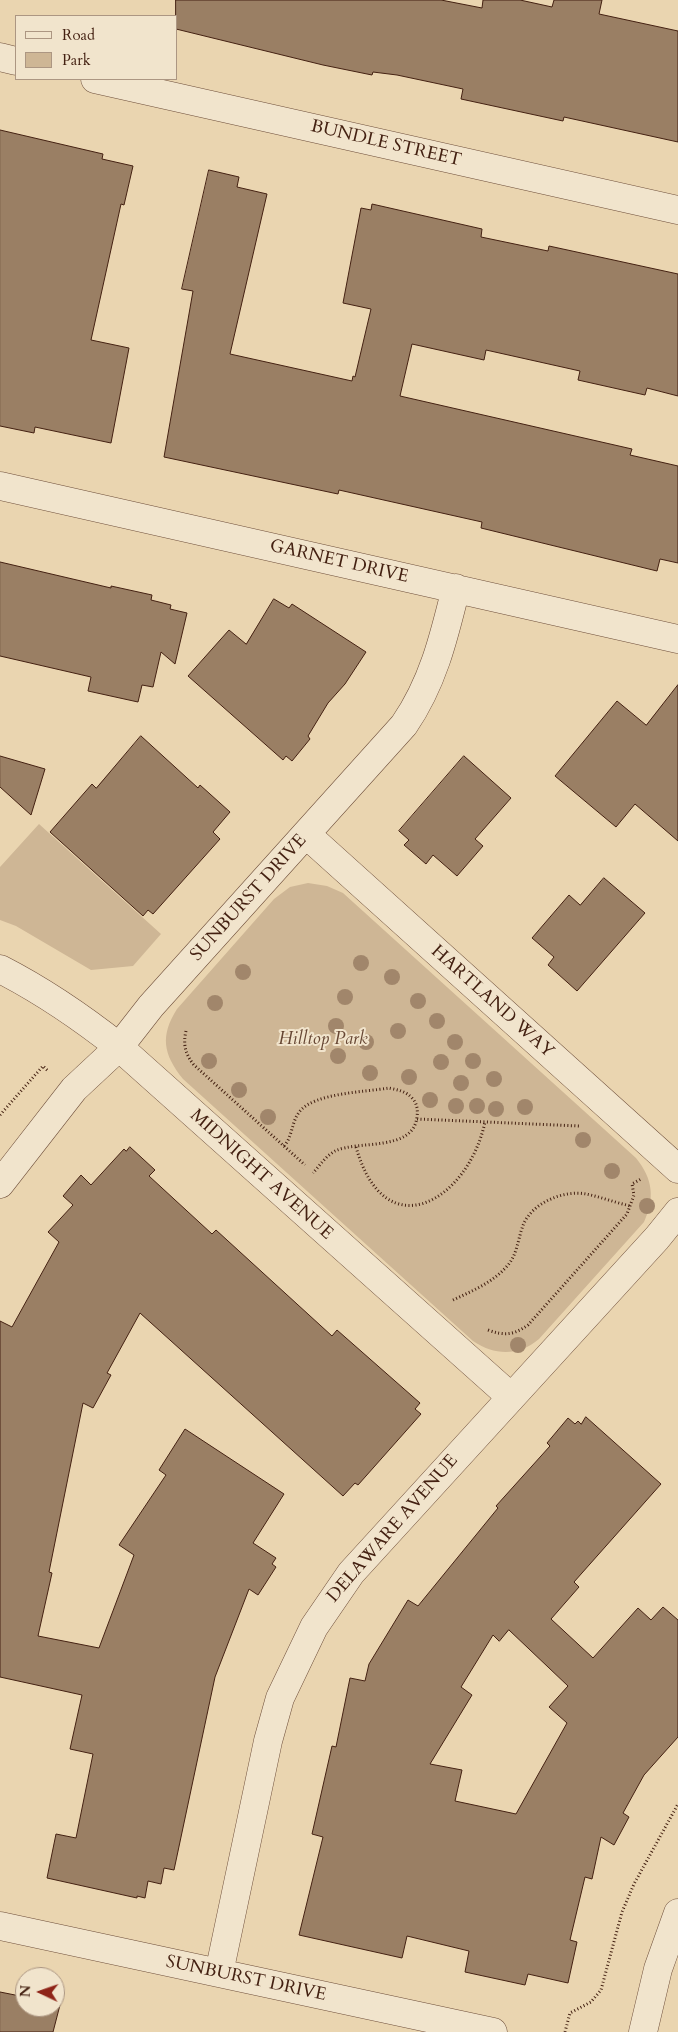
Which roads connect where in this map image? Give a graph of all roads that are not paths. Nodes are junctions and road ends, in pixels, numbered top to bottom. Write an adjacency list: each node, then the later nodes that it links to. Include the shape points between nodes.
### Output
1 (0, 57): 2 (street)
2 (15, 61)
3 (99, 80): 4 (street, BUNDLE STREET)
4 (678, 210)
5 (0, 486): 6 (street, GARNET DRIVE)
6 (456, 588): 7 (street, GARNET DRIVE); 8 (street, SUNBURST DRIVE, via 434,671 415,708 391,741)
7 (678, 639)
8 (307, 835): 10 (street, SUNBURST DRIVE, via 152,1006); 11 (street, HARTLAND WAY)
9 (0, 969): 10 (street, MIDNIGHT AVENUE, via 77,1013)
10 (119, 1047): 12 (street, SUNBURST DRIVE, via 74,1089); 14 (street, MIDNIGHT AVENUE)
11 (678, 1169)
12 (0, 1184)
13 (678, 1212): 14 (street, DELAWARE AVENUE)
14 (511, 1397): 17 (street, DELAWARE AVENUE, via 351,1573 302,1648 273,1722)
15 (678, 1912): 19 (street, via 658,1969)
16 (0, 1926): 17 (street, SUNBURST DRIVE)
17 (219, 1973): 18 (street, SUNBURST DRIVE)
18 (493, 2032)
19 (643, 2032)

